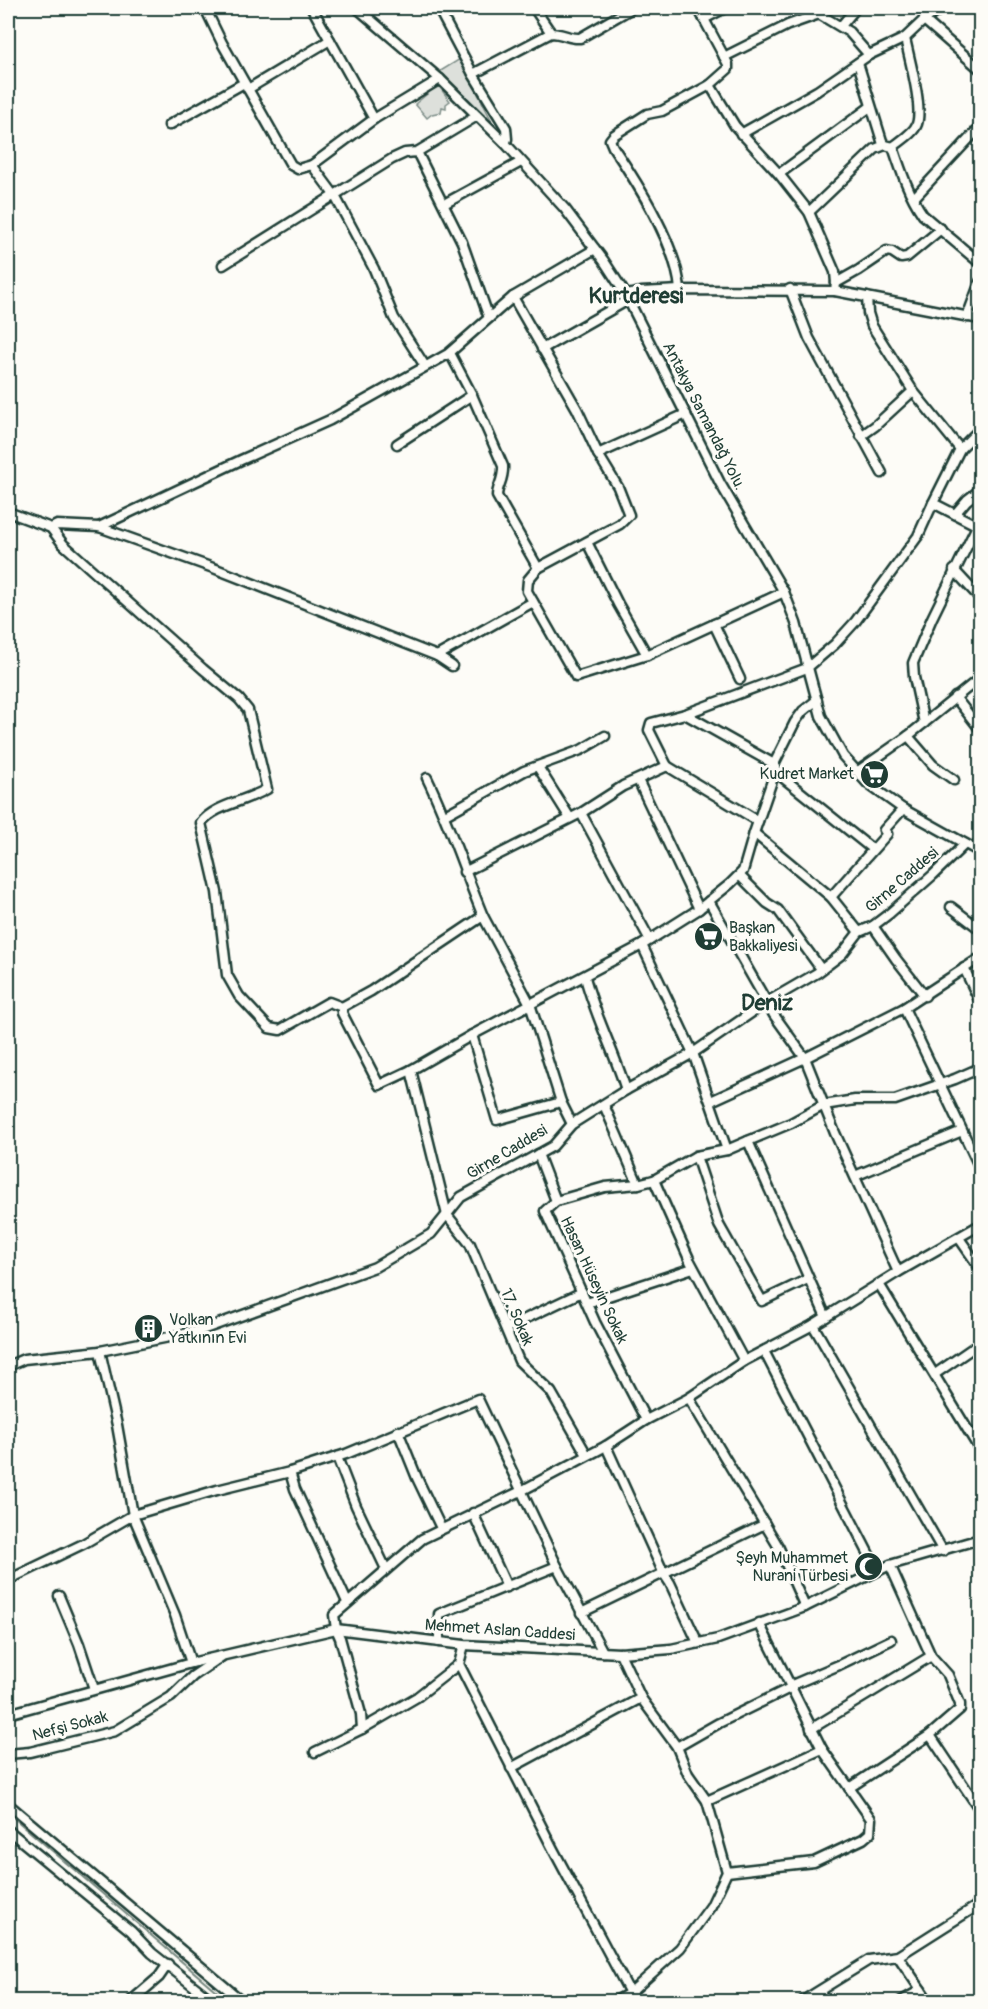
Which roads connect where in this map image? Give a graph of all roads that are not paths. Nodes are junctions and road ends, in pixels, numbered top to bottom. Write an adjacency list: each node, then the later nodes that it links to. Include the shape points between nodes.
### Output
1 (205, 8): 26 (street)
2 (312, 8): 18 (street)
3 (357, 8): 24 (street, Antakya Samandağ Yolu.)
4 (438, 8): 23 (street)
5 (534, 8): 16 (street)
6 (632, 8): 16 (street, via 580,38)
7 (698, 8): 13 (street)
8 (725, 8): 13 (street)
9 (812, 8): 12 (street)
10 (856, 8): 15 (street)
11 (942, 8): 14 (street)
12 (819, 14): 15 (street); 20 (street)
13 (704, 19): 20 (street)
14 (924, 20): 17 (street); 22 (street)
15 (841, 26): 19 (street)
16 (551, 33): 23 (street)
17 (905, 38): 19 (street); 34 (street, via 917,124)
18 (330, 40): 26 (street); 29 (street)
19 (869, 54): 21 (street)
20 (724, 57): 25 (street, via 728,69)
21 (858, 63): 27 (street); 32 (street)
22 (981, 69)
23 (473, 74): 33 (street, via 506,128)
24 (440, 79): 28 (street, Antakya Samandağ Yolu.); 29 (street)
25 (710, 85): 32 (street); 50 (street, via 662,111 647,114 610,140 641,188 680,277)
26 (246, 86): 30 (street); 37 (street, via 291,165 298,169)
27 (870, 107): 34 (street); 38 (street)
28 (477, 116): 33 (street, Antakya Samandağ Yolu.); 35 (street)
29 (374, 119): 37 (street)
30 (169, 125)
31 (981, 127): 40 (street)
32 (741, 134): 38 (street)
33 (505, 143): 36 (street, Antakya Samandağ Yolu.)
34 (889, 146): 40 (street); 42 (street, via 875,149)
35 (417, 152): 39 (street, via 392,159); 41 (street)
36 (521, 162): 41 (street); 44 (street, Antakya Samandağ Yolu.)
37 (312, 165): 39 (street)
38 (779, 174): 42 (street)
39 (335, 196): 46 (street); 59 (street, via 374,269 394,318)
40 (914, 198): 43 (street, via 924,215)
41 (444, 204): 55 (street)
42 (809, 212): 48 (street, via 835,272)
43 (941, 229): 45 (street); 48 (street, via 905,258 887,251)
44 (595, 249): 51 (street); 52 (street, Antakya Samandağ Yolu.)
45 (981, 263)
46 (223, 265)
47 (981, 282): 54 (street)
48 (836, 287): 49 (street); 53 (street)
49 (790, 289): 50 (street); 64 (street, via 809,338)
50 (681, 290): 52 (street, via 641,292)
51 (513, 297): 55 (street); 57 (street)
52 (627, 297): 57 (street); 62 (street, Antakya Samandağ Yolu.)
53 (867, 297): 54 (street); 60 (street, via 872,326)
54 (967, 317): 56 (street)
55 (489, 318): 58 (street)
56 (981, 319)
57 (542, 349): 67 (street)
58 (450, 353): 59 (street); 61 (street)
59 (425, 366): 74 (street, via 330,420)
60 (913, 391): 64 (street); 66 (street)
61 (472, 395): 65 (street); 77 (street, via 503,466 497,496)
62 (686, 414): 67 (street); 79 (street, Antakya Samandağ Yolu., via 720,483)
63 (981, 429): 66 (street)
64 (861, 436): 68 (street)
65 (397, 444)
66 (960, 449): 70 (street)
67 (598, 454): 76 (street, via 629,515)
68 (882, 474)
69 (981, 490): 72 (street)
70 (933, 503): 72 (street); 86 (street, via 918,536 855,622)
71 (8, 512): 75 (street)
72 (955, 514): 73 (street)
73 (979, 526): 78 (street)
74 (99, 527): 75 (street); 84 (street)
75 (51, 528): 131 (street, via 63,544 248,710 267,789 208,814 201,823 217,892 227,975 239,996 268,1028 280,1030 328,1002)
76 (587, 542): 77 (street); 83 (street)
77 (538, 568): 81 (street, via 528,580 527,591)
78 (954, 570): 80 (street); 92 (street, via 913,663)
79 (784, 592): 82 (street); 86 (street, Antakya Samandağ Yolu.)
80 (981, 598)
81 (533, 602): 83 (street, via 576,677); 84 (street)
82 (714, 624): 83 (street); 88 (street)
83 (647, 655)
84 (437, 656): 85 (street)
85 (452, 666)
86 (807, 668): 90 (street, Antakya Samandağ Yolu.); 91 (street)
87 (981, 678): 89 (street)
88 (740, 680)
89 (955, 697): 92 (street); 93 (street)
90 (816, 700): 96 (street, via 795,722); 99 (street, Antakya Samandağ Yolu., via 843,756)
91 (685, 714): 96 (street); 97 (street, via 651,723 649,730)
92 (924, 723): 95 (street)
93 (981, 729)
94 (605, 736): 98 (street)
95 (908, 736): 99 (street); 102 (street, via 933,765)
96 (774, 764): 107 (street); 110 (street, via 777,773)
97 (667, 766): 101 (street); 107 (street)
98 (538, 767): 105 (street); 106 (street)
99 (858, 771): 103 (street, Antakya Samandağ Yolu., via 867,784)
100 (427, 778): 105 (street)
101 (638, 780): 104 (street); 117 (street)
102 (954, 780)
103 (903, 809): 109 (street, Antakya Samandağ Yolu.); 110 (street)
104 (581, 813): 106 (street); 122 (street)
105 (445, 815): 112 (street)
106 (570, 818): 112 (street)
107 (758, 821): 108 (street)
108 (753, 833): 113 (street); 114 (street)
109 (965, 844): 111 (street, Antakya Samandağ Yolu.); 119 (street, Girne Caddesi)
110 (872, 849): 114 (street)
111 (981, 852)
112 (464, 872): 118 (street)
113 (740, 876): 115 (street); 125 (street, via 778,910)
114 (831, 897): 121 (street)
115 (709, 901): 117 (street); 128 (street)
116 (951, 907): 120 (street)
117 (699, 909): 122 (street)
118 (483, 916): 130 (street); 131 (street)
119 (873, 926): 121 (street, Girne Caddesi); 127 (street)
120 (981, 929)
121 (859, 932): 125 (street, Girne Caddesi, via 842,954)
122 (646, 943): 126 (street); 134 (street)
123 (981, 958): 124 (street)
124 (964, 968): 127 (street); 129 (street)
125 (821, 969): 128 (street, Girne Caddesi)
126 (585, 977): 130 (street); 139 (street)
127 (925, 996): 132 (street)
128 (767, 1002): 134 (street, Girne Caddesi); 135 (street)
129 (981, 1002)
130 (530, 1004): 133 (street); 141 (street)
131 (342, 1007): 137 (street, via 379,1085)
132 (904, 1008): 135 (street); 138 (street)
133 (472, 1035): 137 (street); 141 (street, via 497,1120)
134 (693, 1053): 139 (street, Girne Caddesi); 140 (street)
135 (805, 1058): 140 (street); 143 (street)
136 (981, 1068): 138 (street)
137 (411, 1070): 155 (street)
138 (940, 1083): 143 (street, via 894,1100); 145 (street)
139 (626, 1090): 142 (street, Girne Caddesi)
140 (711, 1101): 147 (street)
141 (561, 1102): 144 (street)
142 (604, 1105): 144 (street, Girne Caddesi); 153 (street)
143 (824, 1105): 146 (street); 151 (street)
144 (572, 1124): 148 (street, Girne Caddesi, via 553,1146)
145 (962, 1131): 150 (street); 151 (street)
146 (748, 1141): 147 (street); 161 (street)
147 (727, 1150): 149 (street)
148 (538, 1154): 154 (street, Hasan Hüseyin Sokak); 155 (street, Girne Caddesi, via 461,1197)
149 (696, 1156): 152 (street); 161 (street, via 719,1225 762,1301)
150 (981, 1168)
151 (855, 1176): 160 (street)
152 (654, 1180): 153 (street); 158 (street)
153 (638, 1184): 154 (street, via 605,1187)
154 (556, 1201): 163 (street, Hasan Hüseyin Sokak, via 545,1211)
155 (447, 1215): 167 (street, 17. Sokak, via 470,1245); 169 (street, Girne Caddesi, via 431,1234 375,1267 199,1331)
156 (981, 1225): 157 (street)
157 (959, 1238): 159 (street); 160 (street)
158 (693, 1268): 164 (street); 171 (street)
159 (981, 1268)
160 (898, 1272): 162 (street)
161 (808, 1279): 165 (street)
162 (879, 1284): 165 (street); 173 (street)
163 (582, 1292): 164 (street, Hasan Hüseyin Sokak); 167 (street)
164 (587, 1302): 175 (street, Hasan Hüseyin Sokak)
165 (826, 1317): 166 (street)
166 (813, 1325): 170 (street); 188 (street)
167 (506, 1328): 179 (street, 17. Sokak, via 519,1361 551,1392)
168 (981, 1343): 173 (street)
169 (100, 1351): 172 (street, Girne Caddesi, via 24,1359); 184 (street)
170 (764, 1351): 171 (street); 192 (street)
171 (744, 1361): 174 (street)
172 (8, 1366)
173 (935, 1374): 178 (street)
174 (689, 1398): 175 (street); 185 (street)
175 (646, 1420): 177 (street)
176 (398, 1431): 180 (street); 182 (street, via 478,1399); 186 (street)
177 (606, 1446): 179 (street); 193 (street)
178 (980, 1450)
179 (587, 1455): 182 (street)
180 (337, 1457): 181 (street); 191 (street)
181 (290, 1472): 184 (street); 197 (street)
182 (521, 1491): 183 (street); 190 (street)
183 (473, 1513): 186 (street); 195 (street)
184 (133, 1515): 194 (street); 210 (street)
185 (765, 1524): 193 (street); 198 (street)
186 (441, 1528): 191 (street)
187 (981, 1539): 188 (street, Mehmet Aslan Caddesi)
188 (943, 1551): 189 (street, Mehmet Aslan Caddesi)
189 (890, 1565): 192 (street, Mehmet Aslan Caddesi); 209 (street)
190 (557, 1566): 195 (street); 199 (street)
191 (386, 1569): 197 (street)
192 (877, 1570): 198 (street, Mehmet Aslan Caddesi)
193 (664, 1574): 199 (street); 204 (street)
194 (8, 1580)
195 (507, 1587): 203 (street, via 439,1614)
196 (59, 1596): 213 (street)
197 (347, 1602): 201 (street, via 334,1615)
198 (805, 1607): 200 (street, Mehmet Aslan Caddesi)
199 (581, 1613): 206 (street)
200 (759, 1623): 204 (street, Mehmet Aslan Caddesi); 212 (street)
201 (336, 1629): 203 (street, Mehmet Aslan Caddesi); 208 (street, Mehmet Aslan Caddesi); 216 (street)
202 (891, 1640): 212 (street)
203 (438, 1642): 205 (street, Mehmet Aslan Caddesi)
204 (698, 1643): 207 (street, Mehmet Aslan Caddesi)
205 (464, 1645): 206 (street, Mehmet Aslan Caddesi); 211 (street)
206 (603, 1652): 207 (street, Mehmet Aslan Caddesi)
207 (620, 1653): 214 (street)
208 (226, 1654): 210 (street, Mehmet Aslan Caddesi); 222 (street, Nefşi Sokak, via 171,1697 115,1731)
209 (931, 1656): 217 (street); 218 (street, via 948,1675 960,1709)
210 (191, 1663): 213 (street, Mehmet Aslan Caddesi)
211 (459, 1664): 216 (street, via 417,1697); 223 (street)
212 (792, 1686): 217 (street); 219 (street)
213 (94, 1689): 215 (street, Mehmet Aslan Caddesi)
214 (641, 1698): 219 (street); 223 (street)
215 (8, 1714)
216 (362, 1729): 221 (street)
217 (812, 1729): 220 (street)
218 (930, 1735): 224 (street); 227 (street)
219 (677, 1747): 225 (street, via 688,1774)
220 (822, 1749): 224 (street); 225 (street)
221 (315, 1752)
222 (8, 1754)
223 (511, 1768): 235 (street)
224 (849, 1788): 229 (street, via 871,1819 870,1833 863,1839 814,1862)
225 (707, 1801): 229 (street)
226 (8, 1804): 238 (street)
227 (981, 1810)
228 (8, 1830): 232 (street)
229 (728, 1872): 235 (street, via 711,1906 680,1948)
230 (981, 1904): 231 (street)
231 (898, 1956): 233 (street); 234 (street, via 869,1960)
232 (168, 1964): 236 (street, via 159,1977); 237 (street)
233 (921, 1990): 243 (street); 244 (street)
234 (820, 1991): 241 (street); 242 (street)
235 (630, 1993): 239 (street); 240 (street)
236 (130, 2001)
237 (214, 2001)
238 (243, 2001)
239 (614, 2001)
240 (637, 2001)
241 (801, 2001)
242 (825, 2001)
243 (900, 2001)
244 (929, 2001)

